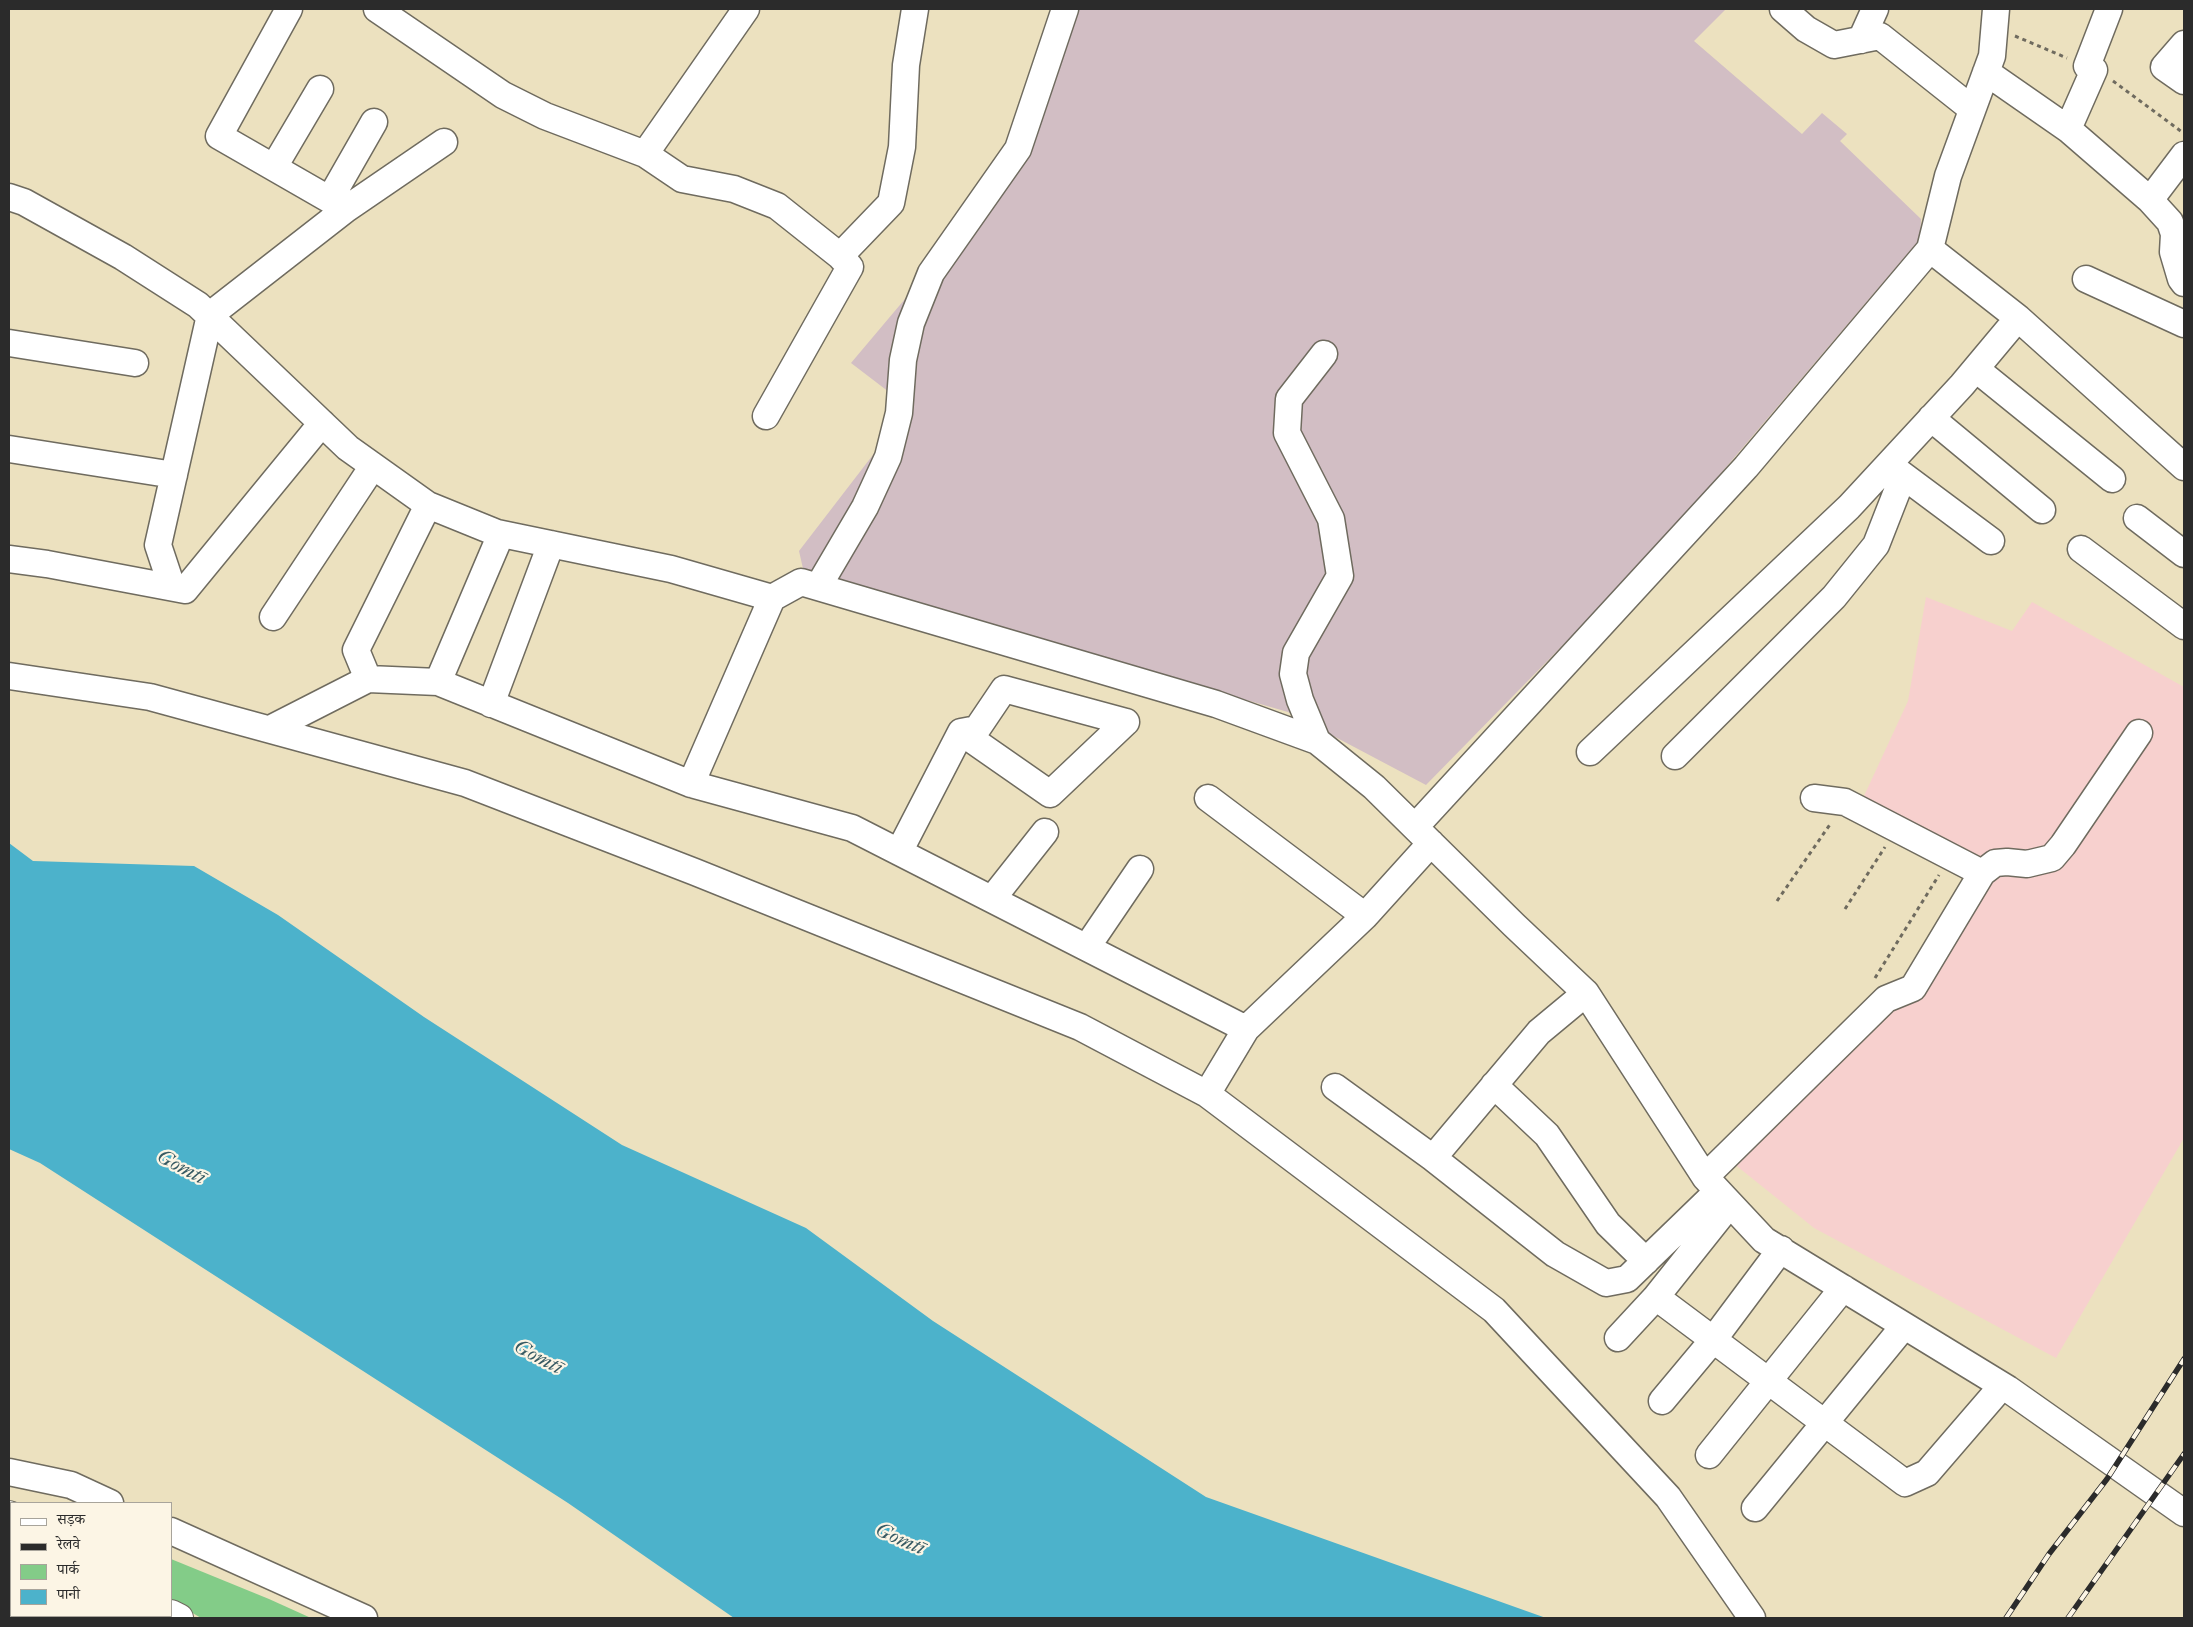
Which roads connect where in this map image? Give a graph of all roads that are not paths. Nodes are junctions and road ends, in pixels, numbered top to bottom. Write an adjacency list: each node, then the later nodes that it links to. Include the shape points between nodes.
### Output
1 (289, 9): 21 (street, via 220,136)
2 (377, 9): 19 (street, via 503,95 545,116)
3 (746, 9): 19 (street)
4 (915, 9): 27 (street, via 906,65 902,147 891,203)
5 (1065, 9): 56 (street, via 1018,149 931,273 911,323 900,413 888,457 865,507)
6 (1783, 9): 10 (street, via 1806,29 1834,45)
7 (1875, 9): 10 (street)
8 (1996, 9): 12 (street, via 1992,56)
9 (2109, 9): 17 (street)
10 (1860, 40): 15 (street, via 1880,36)
11 (2184, 44): 13 (street, via 2164,67)
12 (1986, 72): 15 (street); 17 (street)
13 (2184, 81)
14 (320, 89): 21 (street)
15 (1972, 108): 26 (street, via 1948,176)
16 (374, 122): 24 (street)
17 (2068, 129): 23 (street)
18 (444, 142): 24 (street)
19 (645, 154): 27 (street, via 682,179 734,189 777,206)
20 (2184, 155): 23 (street)
21 (274, 167): 24 (street)
22 (9, 197): 30 (street, via 24,202 123,257)
23 (2150, 200): 25 (street, via 2170,222)
24 (338, 204): 30 (street)
25 (2179, 246): 29 (street)
26 (1930, 249): 31 (street); 74 (street, via 1746,467)
27 (840, 256): 37 (street, via 850,267)
28 (2086, 279): 32 (street)
29 (2184, 283)
30 (210, 315): 39 (street); 44 (street)
31 (2018, 318): 36 (street); 42 (street)
32 (2184, 324)
33 (9, 343): 35 (street)
34 (1324, 354): 67 (street, via 1289,399 1287,433 1331,519 1340,576 1296,653 1293,674)
35 (135, 362)
36 (1976, 369): 38 (street); 45 (street)
37 (766, 416)
38 (1930, 418): 43 (street); 47 (street)
39 (322, 423): 41 (street); 55 (street, via 185,590)
40 (9, 449): 44 (street)
41 (373, 466): 46 (street); 58 (street)
42 (2184, 467)
43 (1895, 470): 50 (street); 68 (street, via 1849,507); 69 (street, via 1876,545 1834,597)
44 (174, 476): 55 (street, via 158,545)
45 (2112, 479)
46 (428, 505): 49 (street); 61 (street, via 356,650)
47 (2042, 510)
48 (2137, 518): 53 (street)
49 (501, 534): 51 (street); 62 (street)
50 (1991, 541)
51 (551, 544): 57 (street, via 671,569); 63 (street)
52 (2081, 549): 59 (street)
53 (2184, 554)
54 (9, 558): 55 (street)
55 (172, 587)
56 (818, 587): 57 (street, via 801,582); 67 (street, via 1216,704)
57 (772, 598): 70 (street)
58 (273, 616)
59 (2184, 626)
60 (9, 676): 64 (street, via 150,697)
61 (368, 679): 62 (street); 64 (street)
62 (438, 682): 63 (street)
63 (491, 704): 70 (street)
64 (270, 730): 85 (street, via 465,783 695,872 1080,1027)
65 (961, 732): 65 (street, via 1050,794 1126,722 1004,689 977,729); 75 (street)
66 (2140, 732): 77 (street, via 2052,858 2027,864 1995,863)
67 (1317, 741): 74 (street, via 1374,787)
68 (1590, 752)
69 (1675, 756)
70 (690, 784): 75 (street, via 852,828)
71 (1208, 798): 79 (street)
72 (1814, 798): 77 (street, via 1845,802)
73 (1045, 832): 78 (street)
74 (1423, 835): 79 (street); 81 (street)
75 (899, 852): 78 (street)
76 (1140, 868): 80 (street)
77 (1982, 873): 87 (street, via 1913,988 1886,999)
78 (992, 899): 80 (street)
79 (1365, 916): 82 (street)
80 (1087, 946): 82 (street)
81 (1586, 993): 83 (street, via 1539,1032); 87 (street)
82 (1246, 1029): 85 (street)
83 (1494, 1085): 86 (street); 89 (street, via 1547,1135 1608,1224)
84 (1335, 1087): 86 (street)
85 (1207, 1094): 106 (street, via 1494,1310 1668,1497)
86 (1433, 1158): 89 (street, via 1555,1254 1606,1283 1627,1279)
87 (1718, 1191): 88 (street, via 1764,1240); 89 (street); 91 (street)
88 (1781, 1249): 90 (street); 94 (street)
89 (1646, 1261)
90 (1843, 1288): 92 (street); 95 (street)
91 (1656, 1297): 93 (street); 94 (street)
92 (1904, 1326): 96 (street); 98 (street)
93 (1618, 1338)
94 (1713, 1340): 95 (street); 97 (street)
95 (1770, 1382): 98 (street); 99 (street)
96 (2002, 1386): 98 (street, via 1927,1473 1905,1483); 103 (street)
97 (1662, 1401)
98 (1825, 1423): 102 (street)
99 (1709, 1455)
100 (9, 1472): 101 (street, via 71,1485)
101 (108, 1502)
102 (1755, 1508)
103 (2184, 1513)
104 (172, 1531): 105 (street)
105 (364, 1618)
106 (1752, 1618)

